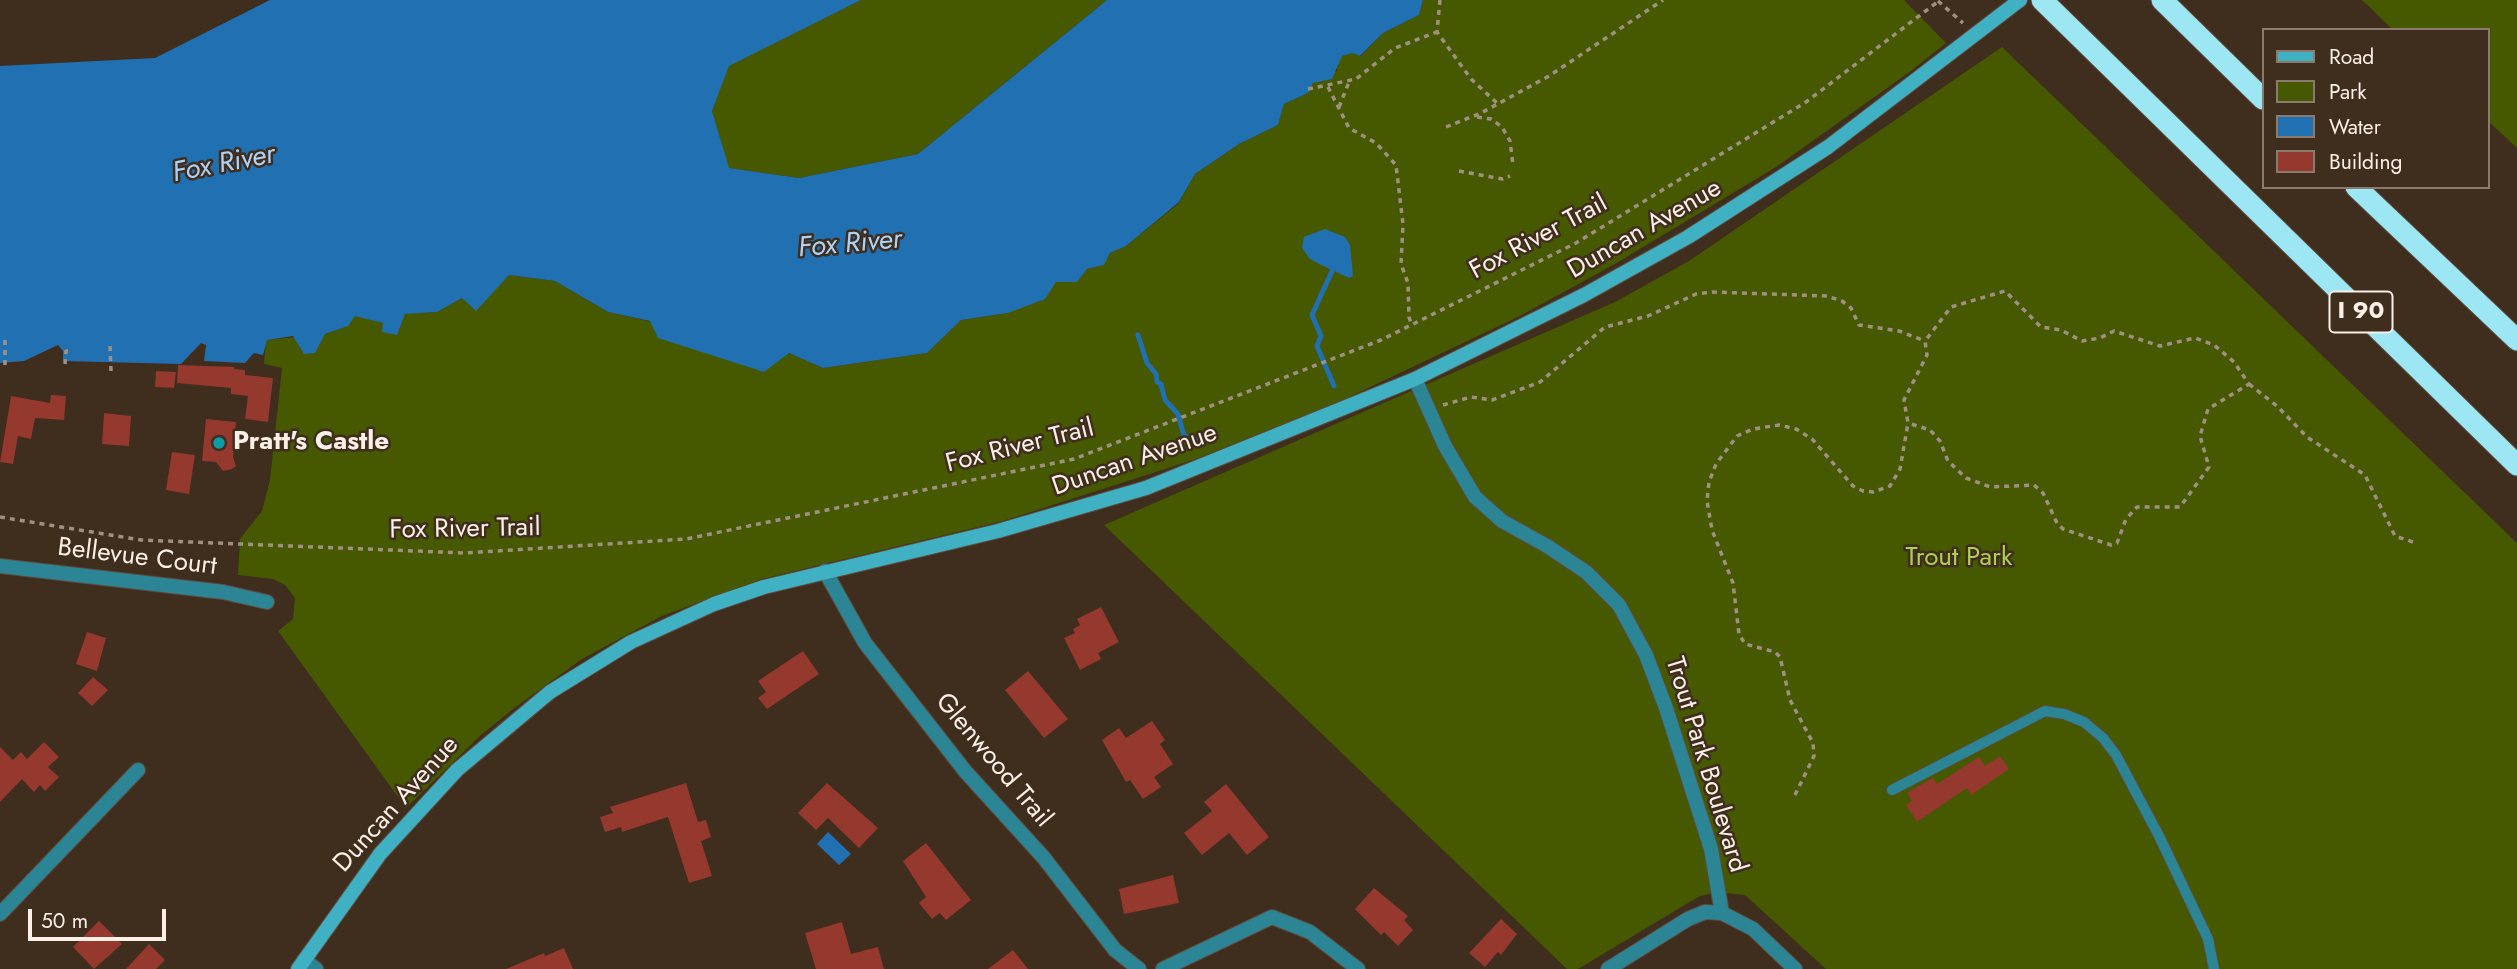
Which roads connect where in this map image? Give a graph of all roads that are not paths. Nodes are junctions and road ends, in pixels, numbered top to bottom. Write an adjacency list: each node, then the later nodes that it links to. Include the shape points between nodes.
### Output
1 (2020, 0): 7 (street, Duncan Avenue, via 1828,147 1688,237)
2 (2042, 0): 8 (highway, I 90)
3 (2162, 0): 4 (highway)
4 (2262, 99)
5 (2358, 189): 6 (highway)
6 (2517, 340)
7 (1415, 379): 10 (street, Duncan Avenue, via 1146,488 998,531); 14 (street, Trout Park Boulevard, via 1465,482 1488,510 1567,558 1619,605 1666,708 1711,849)
8 (2517, 465)
9 (0, 566): 11 (street, Bellevue Court, via 221,592)
10 (825, 571): 16 (street, Duncan Avenue, via 740,595 667,625 590,666 522,713 457,770 401,830 355,887); 17 (street, Glenwood Trail, via 865,643 962,767 1044,858 1115,950)
11 (267, 602)
12 (138, 770): 15 (street)
13 (1892, 790): 22 (lane, via 2045,711 2084,722 2116,755 2159,836 2208,939)
14 (1722, 913): 20 (street, via 1705,912 1688,919); 21 (street, Trout Park Boulevard, via 1752,929)
15 (0, 914)
16 (306, 966)
17 (1139, 969)
18 (1163, 969): 19 (street, via 1272,917 1310,932)
19 (1357, 969)
20 (1608, 969)
21 (1796, 969)
22 (2214, 969)

